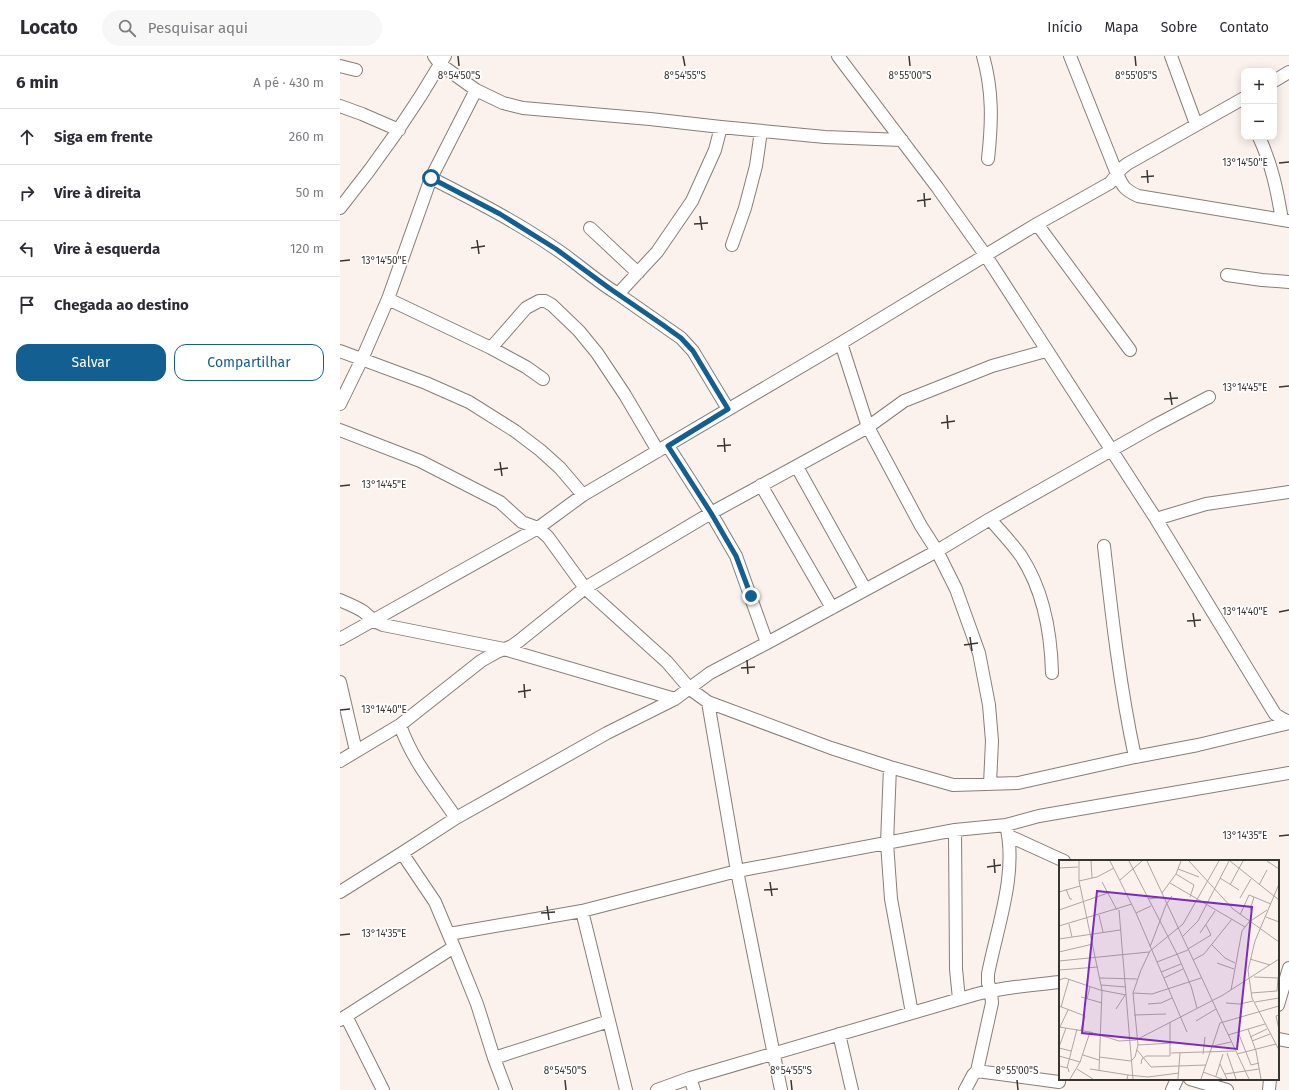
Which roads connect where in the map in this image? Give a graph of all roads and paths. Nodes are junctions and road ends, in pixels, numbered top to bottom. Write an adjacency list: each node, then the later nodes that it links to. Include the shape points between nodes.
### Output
1 (838, 56): 17 (street)
2 (983, 56): 19 (street, via 991,99 992,123)
3 (1070, 56): 20 (street)
4 (1176, 58): 13 (street)
5 (440, 59): 10 (street); 15 (street)
6 (340, 66): 7 (street)
7 (356, 70)
8 (1289, 72): 9 (street)
9 (1277, 79)
10 (476, 90): 14 (street, via 503,103 523,108); 21 (street)
11 (1241, 102): 13 (street)
12 (340, 106): 15 (street)
13 (1196, 124): 20 (street, via 1127,164)
14 (721, 127): 16 (street); 28 (street, via 716,150 692,201 657,252)
15 (398, 130): 22 (street, via 366,177)
16 (761, 131): 17 (street); 26 (street, via 756,166)
17 (902, 140): 27 (street)
18 (1260, 140): 23 (street)
19 (988, 159)
20 (1117, 174): 23 (street, via 1124,187 1138,196); 24 (street, via 1110,183)
21 (431, 178): 31 (street, via 500,214 556,249); 32 (street)
22 (340, 208)
23 (1286, 221)
24 (1037, 224): 27 (street); 35 (street)
25 (590, 228): 28 (street)
26 (732, 245)
27 (986, 256): 33 (street); 37 (street)
28 (638, 273): 31 (street)
29 (1227, 275): 30 (street)
30 (1289, 282)
31 (618, 294): 42 (street, via 681,338 693,351)
32 (388, 299): 34 (street); 38 (street)
33 (841, 343): 42 (street); 43 (street)
34 (491, 348): 39 (street, via 526,367); 45 (street, via 526,308 539,301 552,305 597,353)
35 (1130, 350)
36 (340, 351): 38 (street)
37 (1046, 351): 43 (street, via 992,366 904,401); 46 (street)
38 (362, 359): 41 (street); 50 (street, via 426,383 487,413 540,450 560,468)
39 (543, 380)
40 (1209, 397): 46 (street)
41 (340, 404)
42 (728, 409): 45 (street)
43 (868, 427): 47 (street); 57 (street, via 921,526)
44 (340, 430): 55 (street, via 420,461 500,502 522,522)
45 (663, 448): 50 (street); 52 (street)
46 (1112, 450): 53 (street); 54 (street)
47 (797, 466): 48 (street); 59 (street)
48 (761, 485): 52 (street); 61 (street)
49 (1289, 492): 51 (street); 54 (street, via 1206,504)
50 (583, 495): 55 (street)
51 (1289, 496)
52 (711, 513): 58 (street); 64 (street, via 736,556)
53 (990, 519): 57 (street); 66 (street, via 1021,557 1037,588 1047,620)
54 (1156, 519): 71 (street, via 1276,714)
55 (538, 528): 58 (street, via 548,537); 62 (street)
56 (1104, 546): 74 (street, via 1118,665)
57 (937, 550): 59 (street); 78 (street, via 956,589 979,653 989,705 992,741)
58 (585, 588): 65 (street, via 519,641); 68 (street, via 667,662)
59 (865, 590): 61 (street)
60 (340, 600): 62 (street, via 354,606)
61 (832, 608): 64 (street)
62 (373, 621): 63 (street); 65 (street)
63 (340, 639)
64 (767, 643): 68 (street, via 710,673)
65 (504, 649): 69 (street); 72 (street, via 481,661)
66 (1052, 673)
67 (340, 682): 73 (street)
68 (690, 689): 69 (street); 70 (street)
69 (675, 700): 79 (street, via 607,733)
70 (708, 702): 76 (street); 85 (street)
71 (1289, 722): 74 (street, via 1198,745)
72 (400, 725): 73 (street); 79 (street, via 417,762)
73 (356, 751): 75 (street)
74 (1134, 757): 78 (street, via 1018,783)
75 (340, 761)
76 (890, 767): 78 (street, via 953,785); 82 (street)
77 (1289, 773): 81 (street, via 1039,816)
78 (990, 784)
79 (456, 818): 83 (street)
80 (955, 830): 81 (street); 82 (street); 93 (street, via 956,969)
81 (1008, 830): 84 (street); 92 (street, via 1009,874 988,974 988,983)
82 (887, 843): 85 (street); 95 (street, via 891,899)
83 (402, 853): 86 (street); 88 (street, via 435,902)
84 (1062, 860)
85 (737, 871): 87 (street); 101 (street)
86 (340, 892)
87 (582, 911): 88 (street); 97 (street)
88 (449, 934): 89 (street)
89 (454, 947): 96 (street); 102 (street, via 477,1004)
90 (1286, 972): 94 (street)
91 (1059, 982): 92 (street)
92 (992, 990): 93 (street); 103 (street, via 992,1003)
93 (959, 999): 95 (street)
94 (1279, 1002)
95 (912, 1013): 98 (street)
96 (343, 1018): 109 (street)
97 (609, 1021): 102 (street); 111 (street)
98 (839, 1034): 101 (street); 115 (street)
99 (1279, 1039): 100 (street)
100 (1289, 1041)
101 (773, 1053): 104 (street); 114 (street)
102 (494, 1058): 110 (street)
103 (977, 1071): 108 (street); 116 (street)
104 (690, 1078): 112 (street); 113 (street)
105 (1177, 1080): 117 (street)
106 (1193, 1080): 118 (street)
107 (1270, 1080): 119 (street)
108 (1059, 1084)
109 (383, 1090)
110 (506, 1090)
111 (626, 1090)
112 (657, 1090)
113 (694, 1090)
114 (781, 1090)
115 (852, 1090)
116 (965, 1090)
117 (1172, 1090)
118 (1227, 1090)
119 (1269, 1090)

